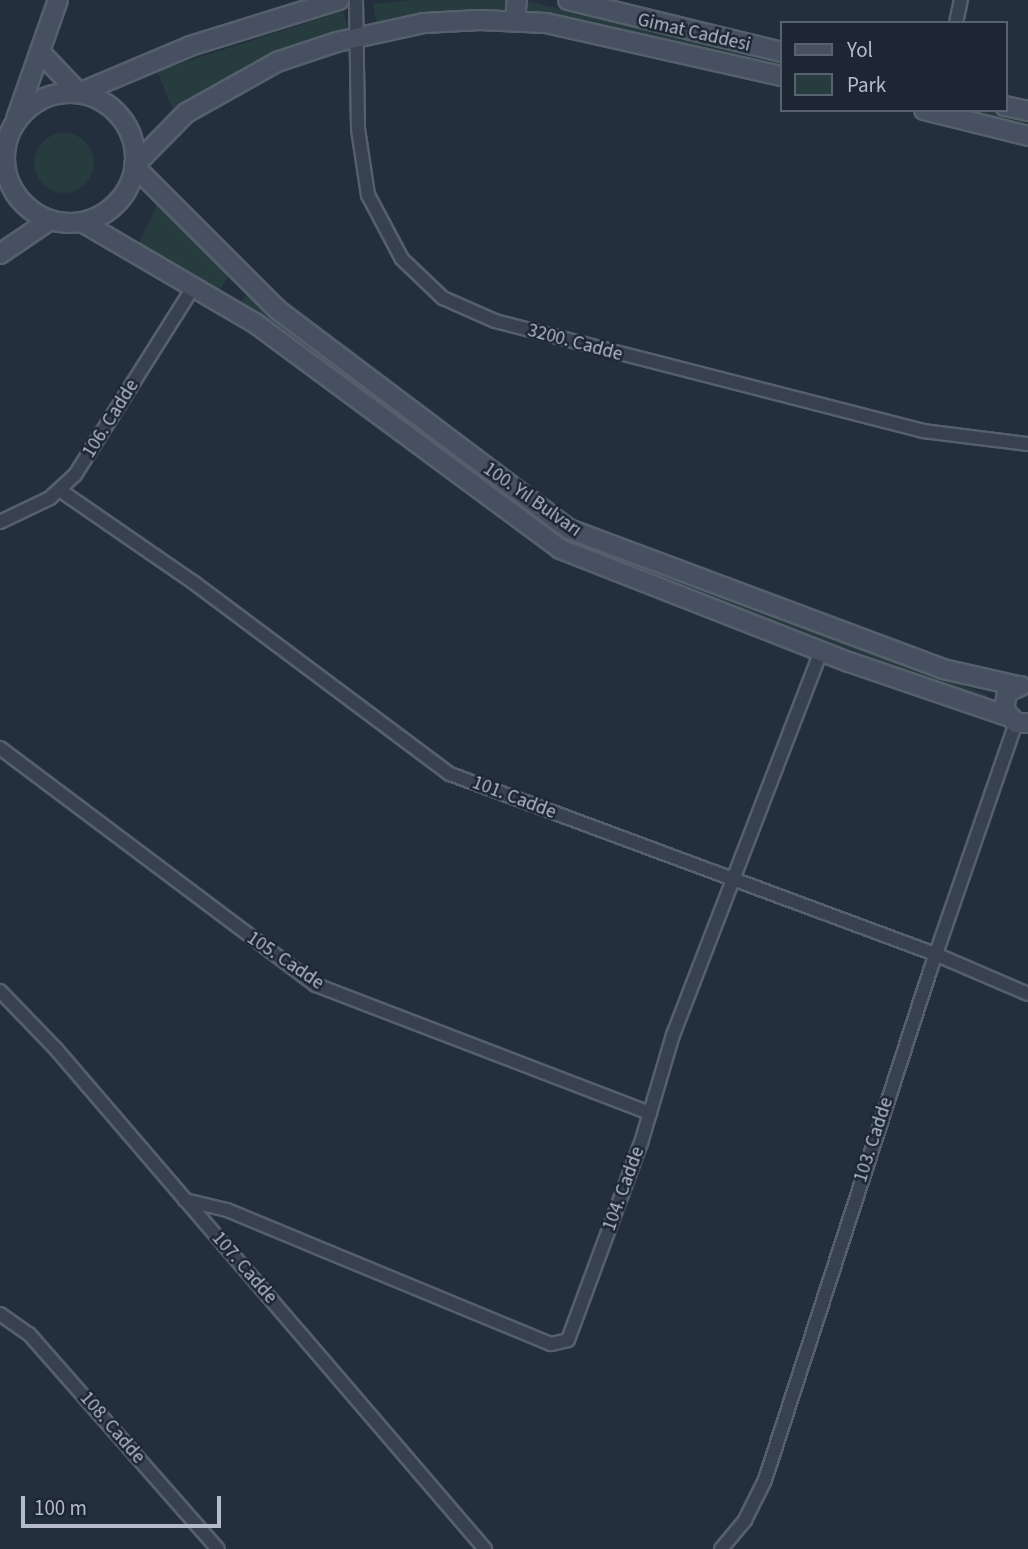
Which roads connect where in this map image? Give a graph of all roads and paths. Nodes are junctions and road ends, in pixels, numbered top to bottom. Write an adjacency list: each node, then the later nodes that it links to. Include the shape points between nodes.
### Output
1 (58, 0): 11 (main road)
2 (339, 0): 13 (main road, via 190,46)
3 (356, 0): 9 (street, 3200. Cadde)
4 (517, 0): 7 (main road)
5 (568, 0): 10 (main road, Gimat Caddesi)
6 (961, 0): 8 (street)
7 (515, 21): 9 (main road, Gimat Caddesi, via 424,23); 12 (main road, Gimat Caddesi, via 593,31)
8 (956, 21)
9 (359, 37): 20 (main road, Gimat Caddesi, via 277,62 216,94 171,127); 25 (street, 3200. Cadde, via 358,130 368,195 401,259 443,298 495,321 694,374 923,431)
10 (780, 52)
11 (41, 53): 13 (main road); 17 (main road)
12 (780, 76)
13 (79, 93): 17 (main road, via 41,99); 20 (main road, via 98,99 122,120 134,150)
14 (1007, 106): 15 (main road)
15 (1028, 111)
16 (936, 112): 18 (main road)
17 (14, 125): 19 (main road); 21 (main road, via 6,143 9,181 33,211)
18 (1028, 136)
19 (0, 142)
20 (134, 166): 22 (main road, Gimat Caddesi, via 123,196 98,216); 29 (main road, 100. Yıl Bulvarı, via 278,310 569,529 943,669)
21 (50, 220): 22 (main road); 23 (main road)
22 (82, 222): 24 (main road, 100. Yıl Bulvarı)
23 (0, 254)
24 (194, 286): 26 (street, 106. Cadde, via 93,451); 28 (main road, 100. Yıl Bulvarı, via 283,342 560,549)
25 (1028, 444)
26 (61, 491): 27 (street, 106. Cadde); 32 (street, 101. Cadde, via 193,582 431,764)
27 (0, 522)
28 (821, 651): 30 (main road, 100. Yıl Bulvarı); 32 (street, 104. Cadde)
29 (1023, 686): 30 (main road, via 1004,698)
30 (1017, 720): 33 (street, 103. Cadde)
31 (0, 748): 36 (street, 105. Cadde, via 316,985)
32 (732, 881): 33 (street, 101. Cadde); 36 (street, 104. Cadde, via 673,1035)
33 (935, 954): 35 (street, 101. Cadde); 41 (street, 103. Cadde, via 765,1480 744,1520)
34 (0, 991): 37 (street, 107. Cadde)
35 (1028, 994)
36 (650, 1113): 37 (street, 104. Cadde, via 574,1330 561,1343 551,1344 227,1210)
37 (185, 1200): 40 (street, 107. Cadde)
38 (0, 1314): 39 (street, 108. Cadde, via 29,1335)
39 (218, 1549)
40 (485, 1549)
41 (721, 1549)

